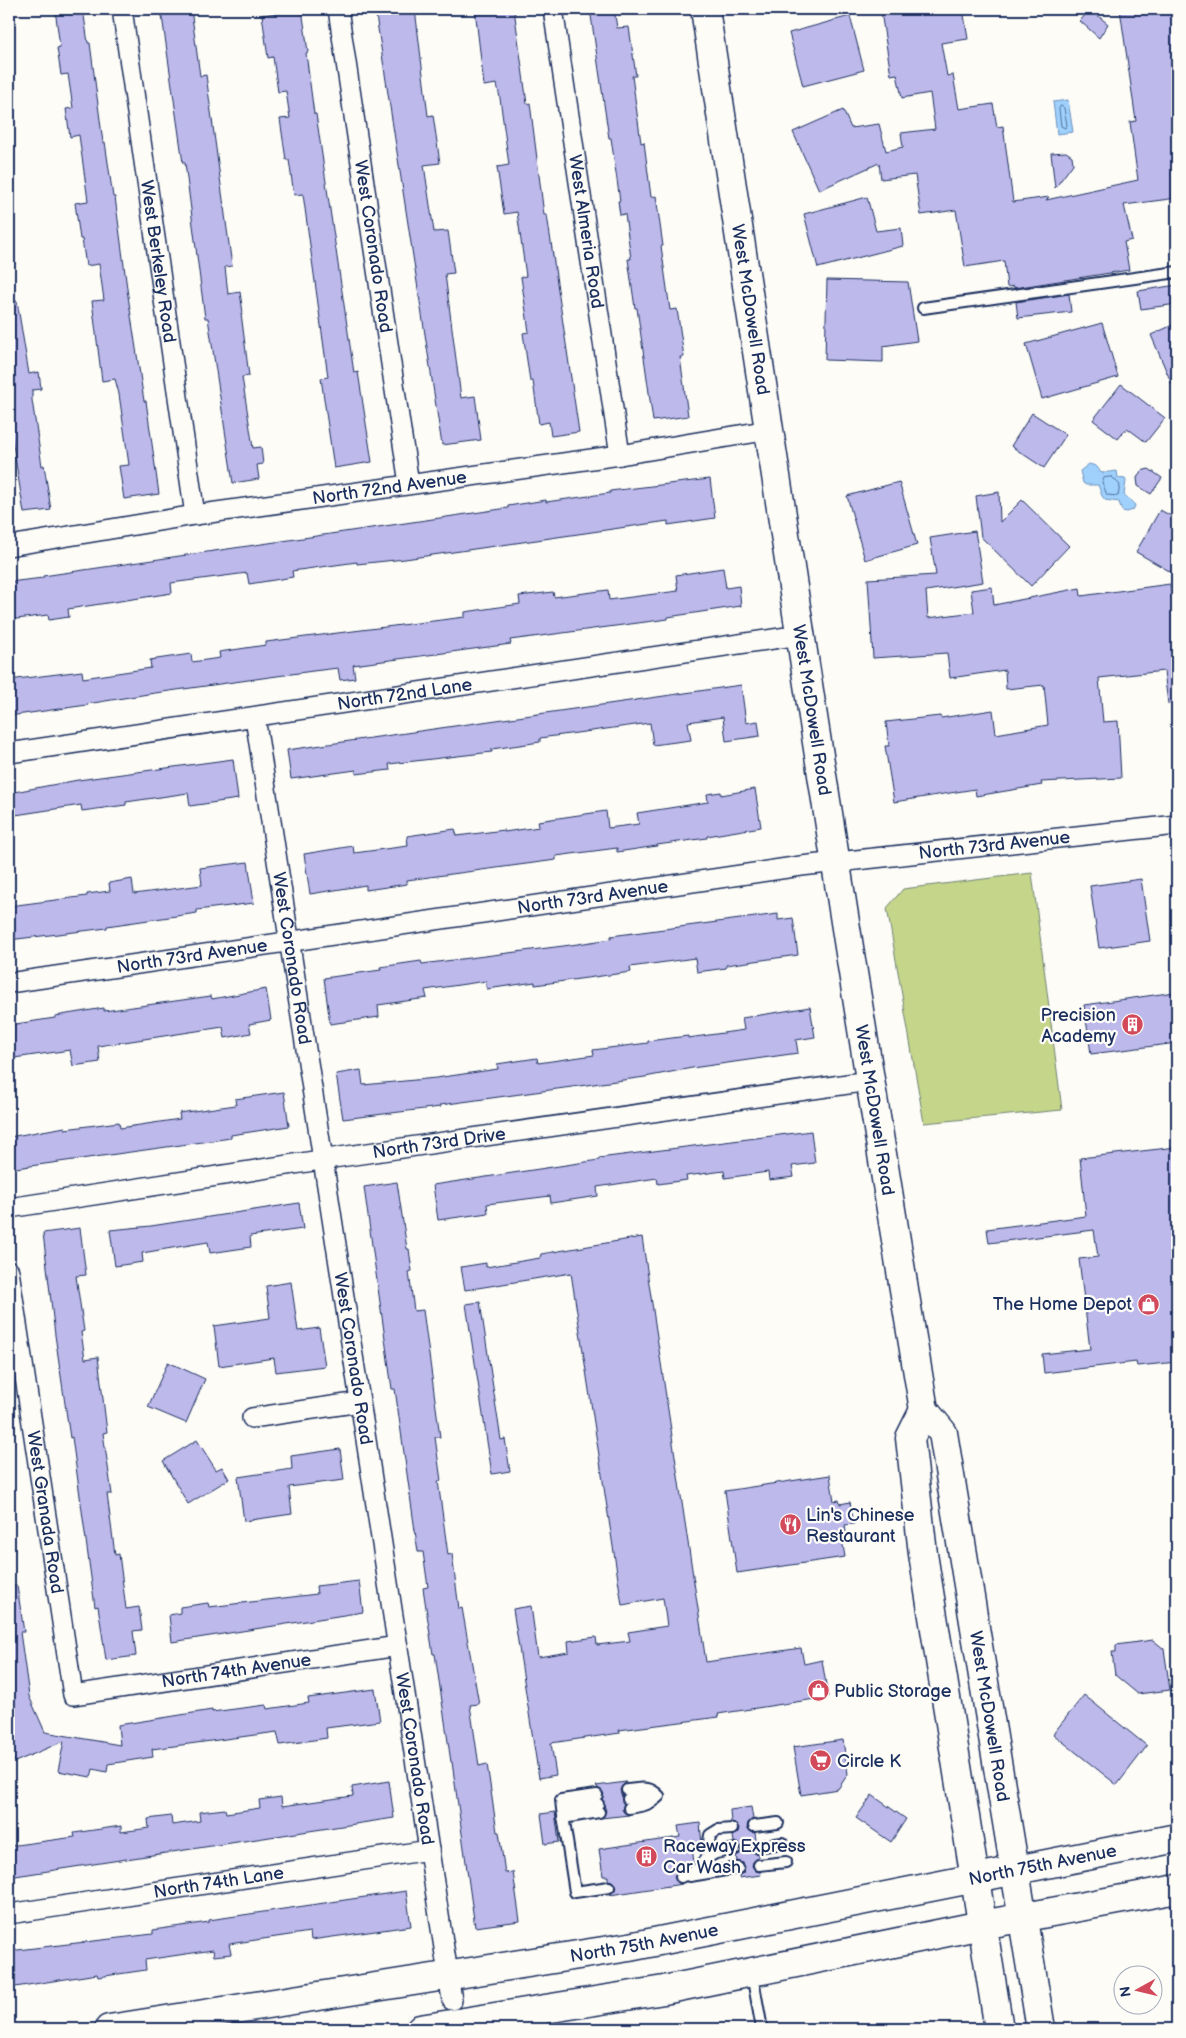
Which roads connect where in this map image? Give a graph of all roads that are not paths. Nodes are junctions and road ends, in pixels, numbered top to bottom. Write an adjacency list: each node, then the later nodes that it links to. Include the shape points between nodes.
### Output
1 (122, 9): 10 (street, West Berkeley Road)
2 (338, 9): 9 (street, West Coronado Road)
3 (553, 9): 8 (street, West Almeria Road)
4 (705, 9): 7 (main road, West McDowell Road)
5 (1177, 272): 6 (lane)
6 (922, 308)
7 (769, 430): 8 (street, North 72nd Avenue); 12 (main road, West McDowell Road)
8 (620, 455): 9 (street, North 72nd Avenue)
9 (409, 484): 10 (street, North 72nd Avenue)
10 (195, 515): 11 (street, North 72nd Avenue)
11 (9, 546)
12 (800, 635): 13 (street, North 72nd Lane); 16 (main road, West McDowell Road)
13 (255, 717): 14 (street, North 72nd Lane); 17 (street, West Coronado Road)
14 (9, 752)
15 (1177, 825): 16 (street, North 73rd Avenue)
16 (834, 862): 17 (street, North 73rd Avenue); 19 (main road, West McDowell Road)
17 (290, 943): 18 (street, North 73rd Avenue); 20 (street, West Coronado Road)
18 (9, 983)
19 (870, 1081): 20 (street, North 73rd Drive); 24 (main road, West McDowell Road)
20 (323, 1160): 21 (street, North 73rd Drive); 23 (street, West Coronado Road)
21 (9, 1208)
22 (9, 1271): 27 (street, West Granada Road)
23 (360, 1402): 25 (street); 26 (street, West Coronado Road)
24 (924, 1410): 43 (main road, West McDowell Road, via 943,1433); 44 (main road, via 910,1438 924,1554)
25 (252, 1418)
26 (398, 1646): 27 (street, North 74th Avenue); 38 (street, West Coronado Road)
27 (74, 1695)
28 (659, 1796): 29 (lane)
29 (628, 1799)
30 (598, 1803): 45 (lane, via 563,1814 576,1892)
31 (778, 1823): 32 (lane)
32 (754, 1826)
33 (732, 1829): 39 (lane, via 718,1830 710,1836)
34 (1177, 1838): 43 (main road, North 75th Avenue)
35 (782, 1843): 36 (lane)
36 (757, 1847)
37 (735, 1849): 39 (lane)
38 (429, 1850): 47 (street, North 74th Lane); 51 (street, West Coronado Road)
39 (707, 1858): 42 (lane, via 699,1868 681,1877)
40 (786, 1862): 41 (lane)
41 (759, 1865)
42 (738, 1868)
43 (1014, 1869): 44 (main road, North 75th Avenue); 48 (main road, West McDowell Road)
44 (974, 1879): 49 (main road); 51 (main road, North 75th Avenue, via 638,1945)
45 (609, 1887)
46 (1177, 1889): 48 (main road, North 75th Avenue)
47 (9, 1914)
48 (1022, 1917): 49 (main road, North 75th Avenue); 56 (main road, West McDowell Road)
49 (982, 1925): 50 (main road, North 75th Avenue); 55 (main road)
50 (752, 1973): 51 (main road, North 75th Avenue, via 664,1990); 54 (lane)
51 (453, 2007): 52 (main road, North 75th Avenue); 53 (main road, North 75th Avenue)
52 (109, 2029)
53 (420, 2029)
54 (762, 2029)
55 (998, 2029)
56 (1041, 2029)

